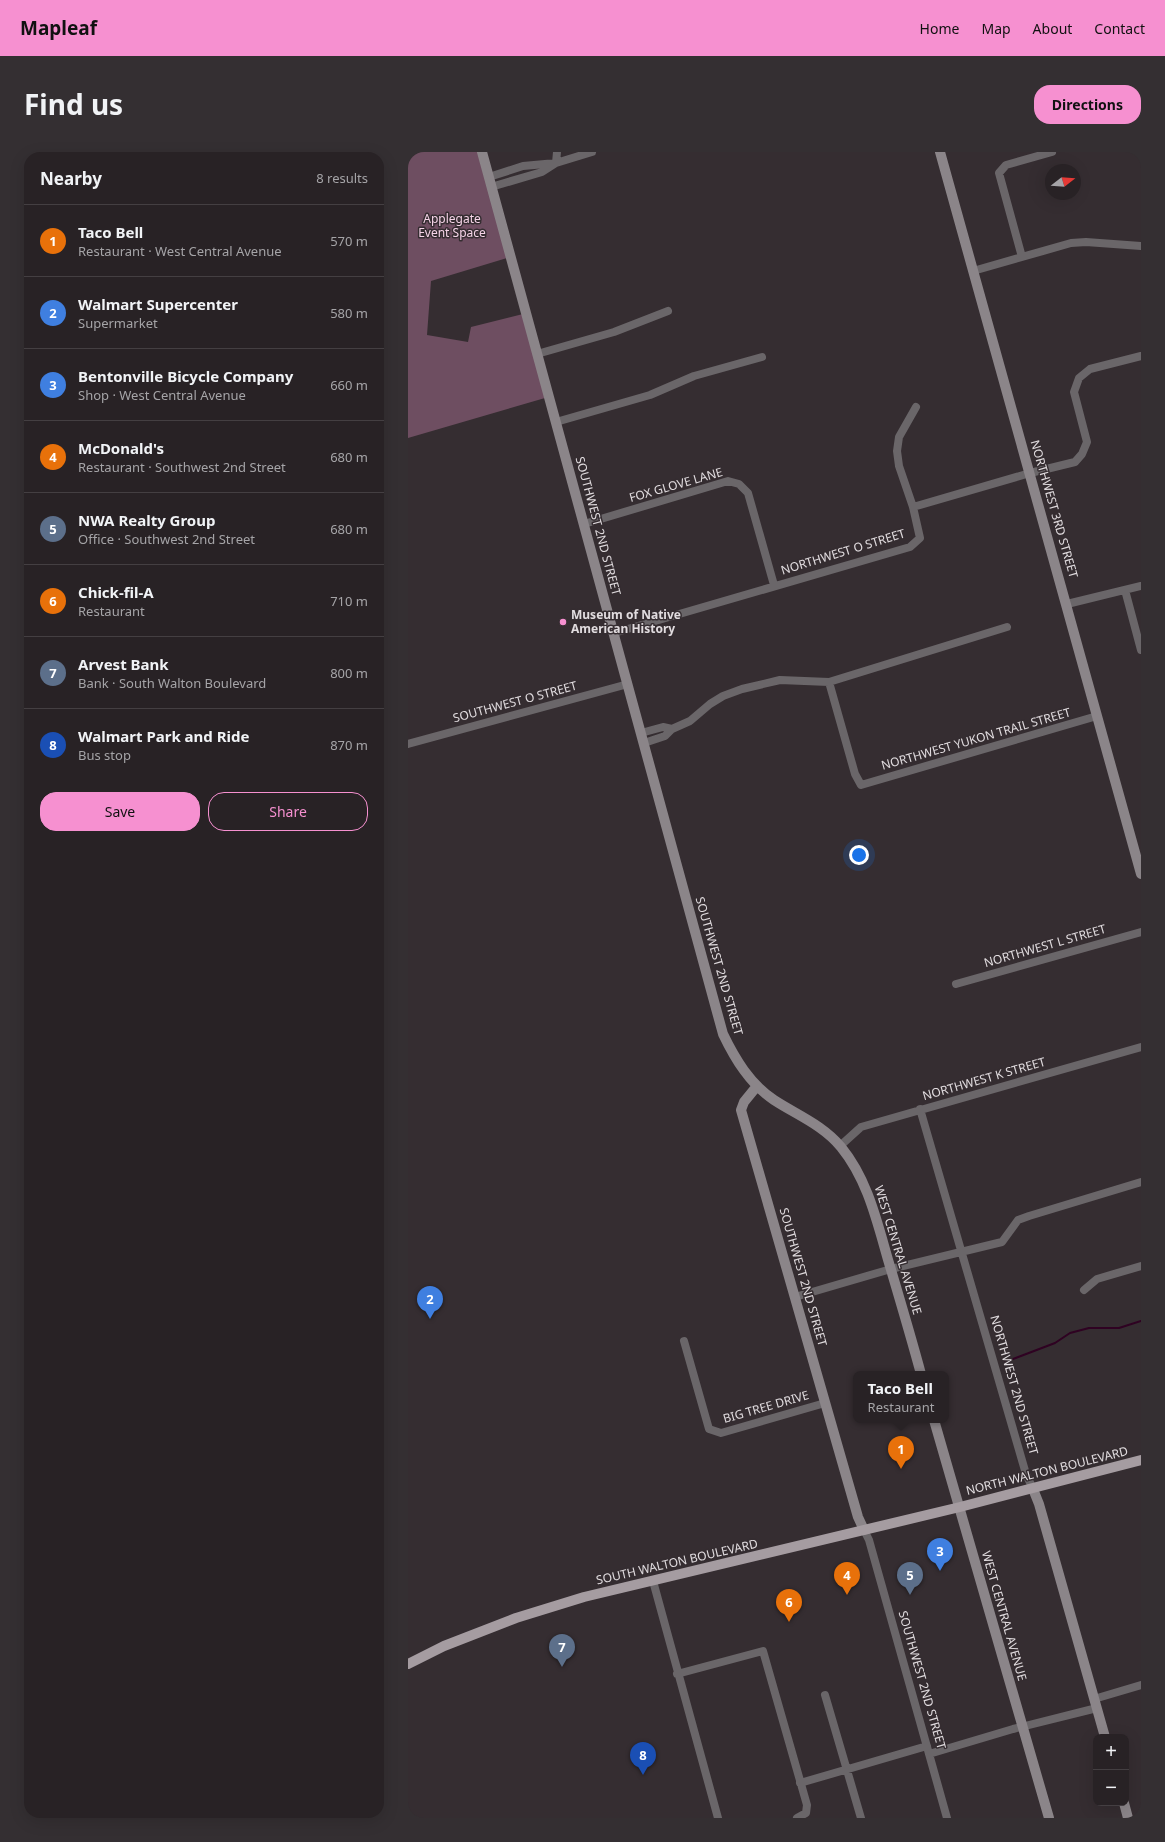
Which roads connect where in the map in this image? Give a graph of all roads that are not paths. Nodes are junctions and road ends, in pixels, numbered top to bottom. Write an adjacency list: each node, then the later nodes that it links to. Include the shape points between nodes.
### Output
1 (482, 152): 7 (main road, SOUTHWEST 2ND STREET)
2 (557, 152): 6 (street)
3 (592, 152): 6 (street)
4 (940, 152): 10 (main road, NORTHWEST 3RD STREET)
5 (1052, 152): 9 (street, via 1006,165 999,173)
6 (556, 163): 7 (street, via 542,172)
7 (490, 182): 12 (main road, SOUTHWEST 2ND STREET)
8 (1141, 246): 9 (street, via 1071,243)
9 (1022, 257): 10 (street)
10 (973, 271): 17 (main road, NORTHWEST 3RD STREET)
11 (668, 311): 12 (street, via 614,332)
12 (537, 354): 16 (main road, SOUTHWEST 2ND STREET)
13 (1141, 356): 17 (street, via 1090,369 1079,378 1074,392 1087,442 1082,454 1075,462)
14 (762, 357): 16 (street, via 694,376 650,395)
15 (916, 407): 18 (street, via 899,437 897,452)
16 (556, 422): 19 (main road, SOUTHWEST 2ND STREET)
17 (1030, 473): 18 (street); 23 (main road, NORTHWEST 3RD STREET)
18 (914, 507): 20 (street, NORTHWEST O STREET, via 920,538 910,547)
19 (584, 524): 20 (street, FOX GLOVE LANE, via 728,481 739,484 748,493); 25 (main road, SOUTHWEST 2ND STREET)
20 (774, 585): 25 (street, NORTHWEST O STREET)
21 (1141, 586): 22 (street)
22 (1125, 590): 23 (street); 26 (street)
23 (1067, 604): 29 (main road, NORTHWEST 3RD STREET)
24 (1007, 627): 27 (street)
25 (614, 633): 28 (main road, SOUTHWEST 2ND STREET)
26 (1141, 650)
27 (829, 682): 29 (street, NORTHWEST YUKON TRAIL STREET, via 855,774 861,785); 30 (street, via 780,680 742,689 723,696 665,736)
28 (628, 684): 30 (main road, SOUTHWEST 2ND STREET); 31 (street, SOUTHWEST O STREET)
29 (1097, 716): 32 (main road, NORTHWEST 3RD STREET)
30 (643, 738): 36 (main road, SOUTHWEST 2ND STREET, via 723,1034 732,1054)
31 (408, 744)
32 (1141, 874)
33 (1141, 932): 34 (street, NORTHWEST L STREET)
34 (956, 984)
35 (1141, 1047): 37 (street, NORTHWEST K STREET)
36 (757, 1086): 38 (main road, WEST CENTRAL AVENUE, via 773,1099 811,1121); 44 (main road, SOUTHWEST 2ND STREET, via 741,1110)
37 (920, 1109): 38 (street, NORTHWEST K STREET, via 861,1127); 40 (street, NORTHWEST 2ND STREET)
38 (840, 1146): 42 (main road, WEST CENTRAL AVENUE, via 863,1180)
39 (1141, 1182): 40 (street, via 1018,1220 1002,1242)
40 (962, 1252): 42 (street); 50 (street, NORTHWEST 2ND STREET, via 1026,1474)
41 (1141, 1266): 43 (street, via 1097,1279)
42 (891, 1269): 44 (street); 46 (main road, WEST CENTRAL AVENUE)
43 (1084, 1290)
44 (795, 1297): 47 (main road, SOUTHWEST 2ND STREET)
45 (684, 1341): 47 (street, BIG TREE DRIVE, via 709,1429 721,1432)
46 (920, 1371)
47 (825, 1403): 52 (main road, SOUTHWEST 2ND STREET)
48 (935, 1423): 51 (main road, WEST CENTRAL AVENUE)
49 (1141, 1460): 50 (main road, NORTH WALTON BOULEVARD)
50 (1033, 1489): 51 (main road, NORTH WALTON BOULEVARD); 58 (main road, NORTHWEST 2ND STREET)
51 (960, 1507): 52 (main road, SOUTH WALTON BOULEVARD); 59 (main road, WEST CENTRAL AVENUE)
52 (864, 1530): 53 (main road, SOUTH WALTON BOULEVARD); 61 (street, SOUTHWEST 2ND STREET, via 869,1540)
53 (653, 1581): 54 (main road, SOUTH WALTON BOULEVARD, via 584,1597 516,1618 444,1646); 55 (street)
54 (408, 1664)
55 (678, 1674): 63 (street, via 763,1651); 65 (street)
56 (1141, 1685): 58 (street)
57 (826, 1695): 62 (street)
58 (1096, 1703): 59 (street); 60 (main road, NORTHWEST 2ND STREET)
59 (1022, 1727): 61 (street); 69 (main road, WEST CENTRAL AVENUE)
60 (1104, 1734)
61 (928, 1750): 62 (street); 68 (street, SOUTHWEST 2ND STREET)
62 (847, 1770): 63 (street); 67 (street)
63 (800, 1783): 66 (street, via 806,1813)
64 (1125, 1806): 70 (main road)
65 (718, 1818)
66 (797, 1818)
67 (861, 1818)
68 (947, 1818)
69 (1049, 1818)
70 (1128, 1818)

